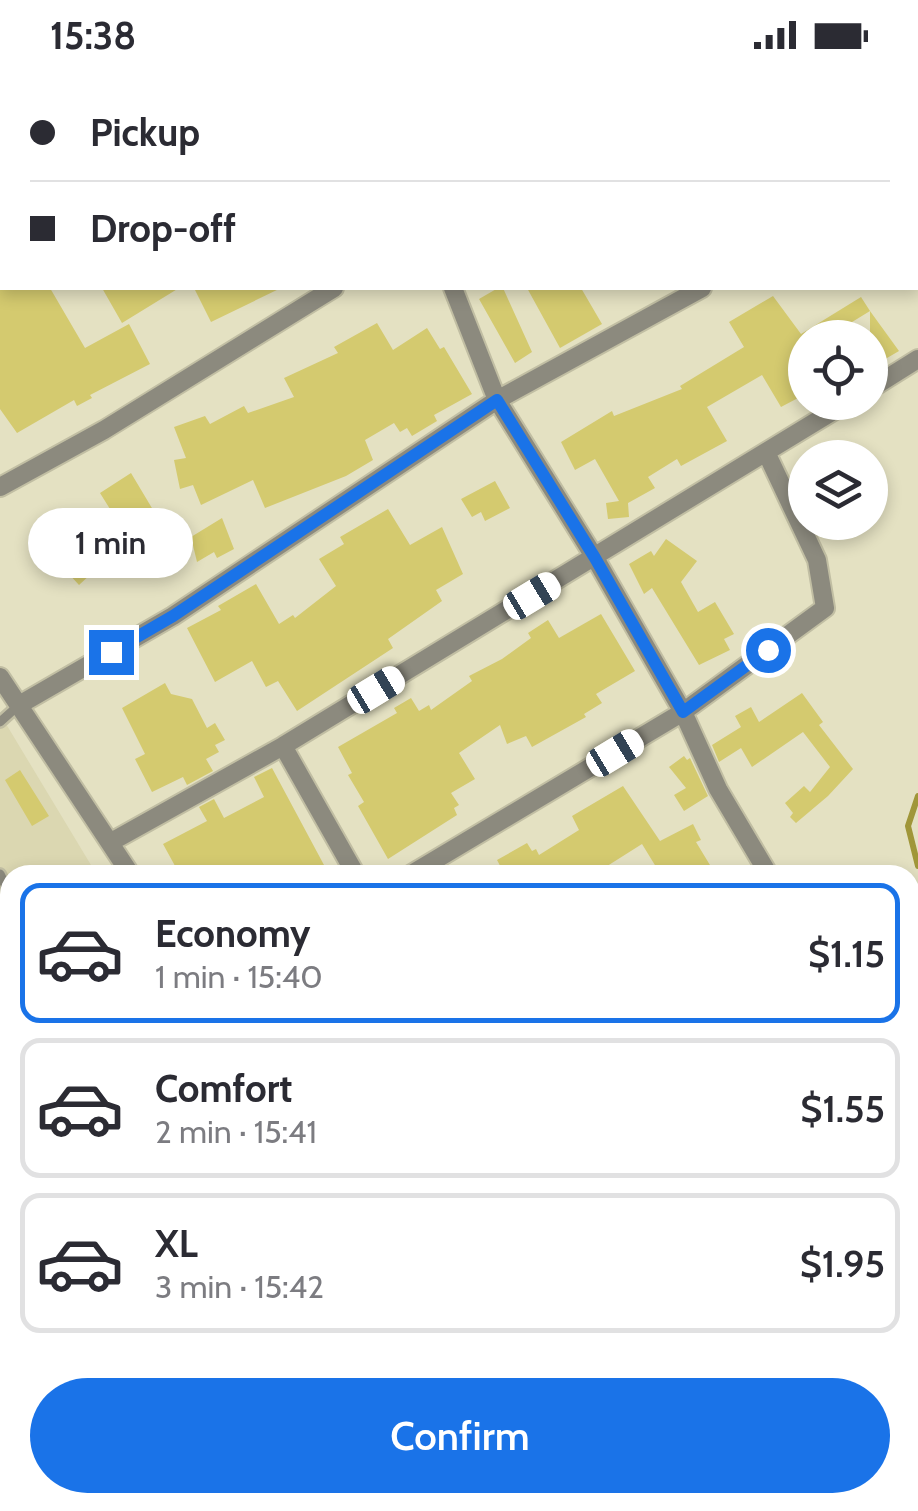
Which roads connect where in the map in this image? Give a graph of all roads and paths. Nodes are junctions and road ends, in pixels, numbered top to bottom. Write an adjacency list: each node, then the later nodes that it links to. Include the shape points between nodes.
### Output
1 (331, 290): 9 (street)
2 (454, 290): 6 (street)
3 (698, 290): 6 (street)
4 (918, 360): 5 (street)
5 (888, 378)
6 (497, 400): 10 (street); 12 (street, via 173,616)
7 (818, 420): 8 (street)
8 (766, 452): 10 (street); 13 (street, via 817,560 825,608)
9 (0, 487)
10 (595, 558): 13 (street); 15 (street)
11 (0, 678): 12 (street)
12 (19, 705): 14 (lane); 16 (street)
13 (683, 712): 19 (street); 20 (street)
14 (0, 722)
15 (283, 746): 16 (street); 18 (street)
16 (111, 842): 17 (street)
17 (125, 865)
18 (350, 865)
19 (427, 865)
20 (763, 865)

